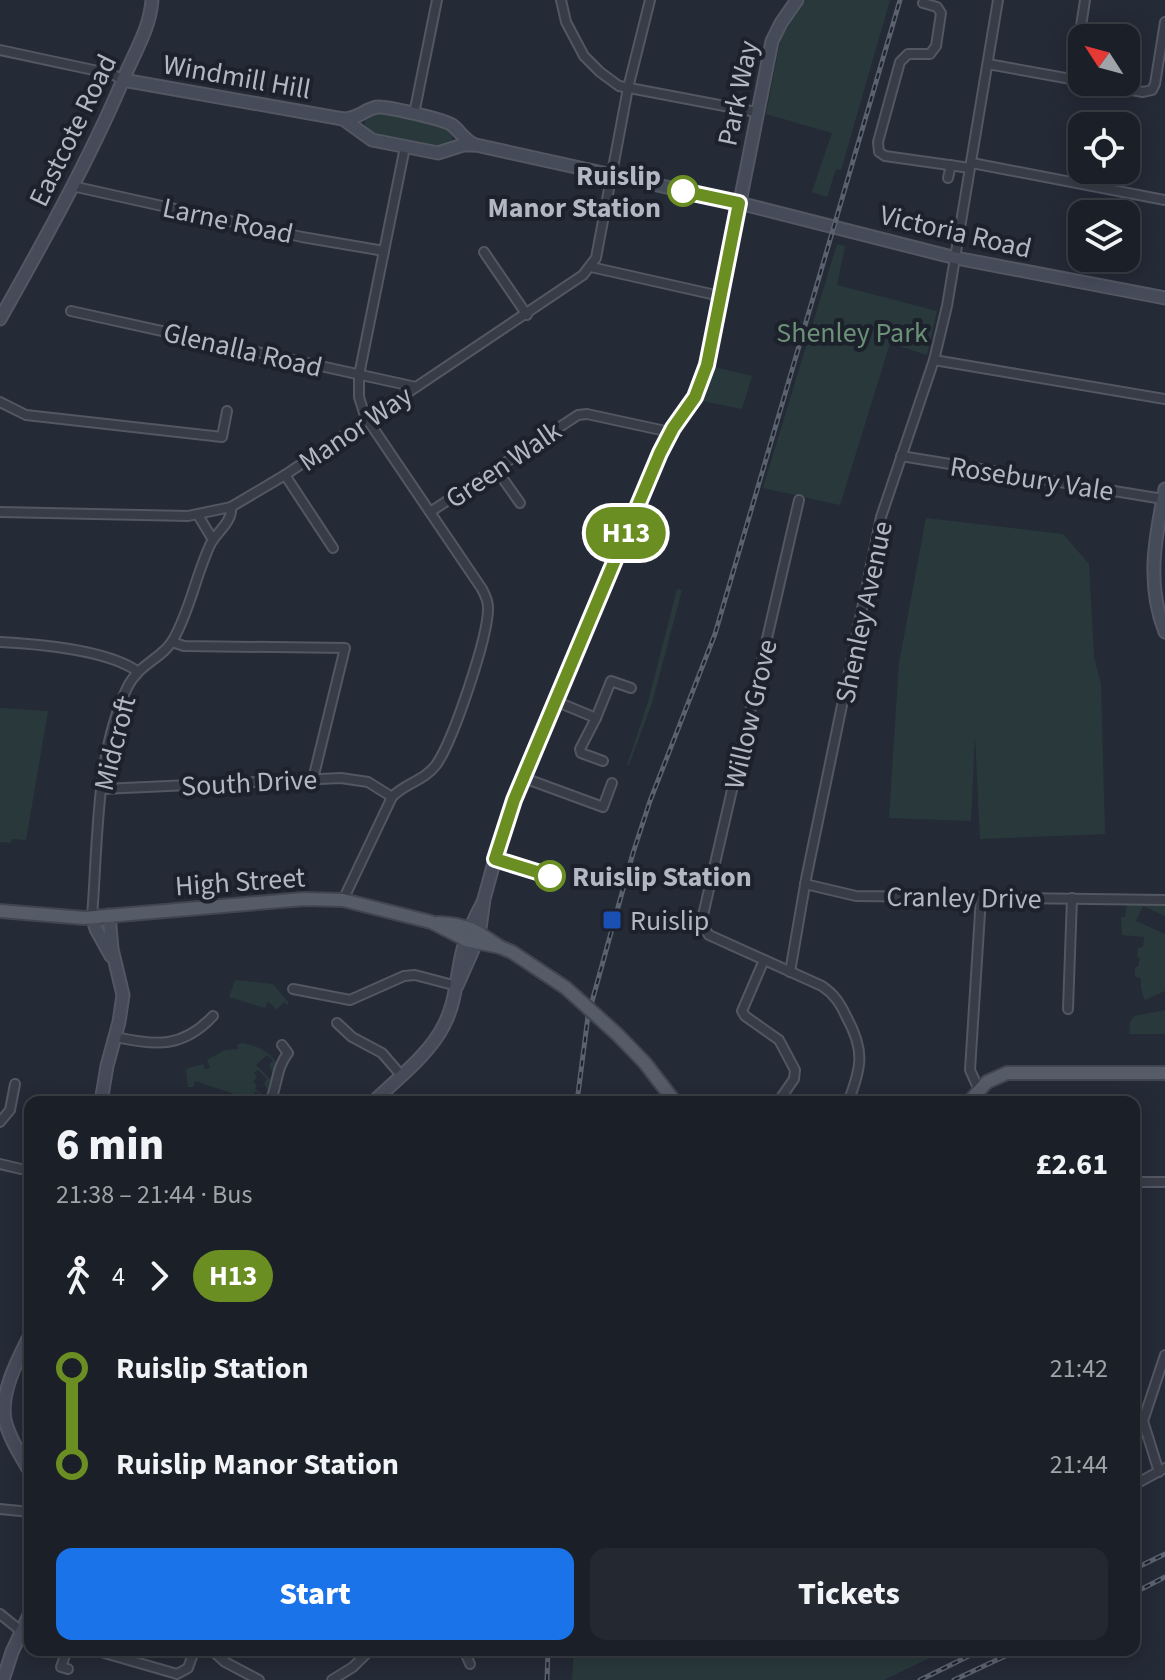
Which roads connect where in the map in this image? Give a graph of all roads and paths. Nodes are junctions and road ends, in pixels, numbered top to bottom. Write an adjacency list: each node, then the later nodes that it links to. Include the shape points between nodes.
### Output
1 (152, 0): 15 (street, Eastcote Road)
2 (437, 0): 19 (street)
3 (561, 0): 16 (street, via 584,56)
4 (650, 0): 16 (street)
5 (797, 0): 18 (street, Park Way, via 775,32)
6 (998, 0): 13 (street, Shenley Avenue)
7 (1085, 0): 11 (street)
8 (923, 3): 9 (street)
9 (940, 5): 23 (street, via 933,52 908,54 900,62 877,146 880,154)
10 (1165, 22): 17 (street, via 1155,84 1152,90)
11 (1084, 24)
12 (0, 50): 15 (street)
13 (988, 64): 14 (street); 25 (street, Shenley Avenue)
14 (1068, 79)
15 (123, 80): 20 (street, Windmill Hill); 29 (street, Eastcote Road)
16 (628, 88): 18 (street); 27 (street)
17 (1140, 91)
18 (756, 112): 31 (street, Park Way)
19 (414, 114): 20 (street, Windmill Hill, via 377,107); 21 (street, Windmill Hill, via 448,122)
20 (343, 119): 22 (street, Windmill Hill, via 372,140)
21 (476, 145): 22 (street, Windmill Hill, via 438,153); 27 (street, Windmill Hill)
22 (405, 147): 32 (street)
23 (899, 158): 24 (street); 26 (street)
24 (951, 165): 25 (street); 28 (street)
25 (971, 166): 30 (street); 34 (street, Shenley Avenue)
26 (897, 168)
27 (611, 177): 31 (street, Windmill Hill); 35 (street)
28 (948, 178)
29 (72, 186): 32 (street, Larne Road); 40 (street, Eastcote Road)
30 (1165, 200)
31 (739, 203): 34 (street, Victoria Road); 36 (street, Park Way)
32 (384, 251): 42 (street)
33 (484, 252): 39 (street)
34 (956, 258): 37 (street, Victoria Road); 41 (street, Shenley Avenue)
35 (591, 267): 36 (street); 39 (street, Manor Way)
36 (720, 296): 48 (street, Park Way, via 701,383)
37 (1165, 298)
38 (71, 311): 42 (street, Glenalla Road)
39 (527, 315): 43 (street, Manor Way)
40 (0, 319)
41 (934, 360): 44 (street); 49 (street, Shenley Avenue)
42 (359, 375): 43 (street, Glenalla Road); 47 (street, via 359,397)
43 (416, 387): 47 (street, Manor Way)
44 (1165, 399)
45 (0, 402): 46 (street, via 26,415 222,437)
46 (227, 411)
47 (368, 420): 51 (street, Manor Way); 57 (street)
48 (670, 432): 50 (street, Green Walk, via 581,414); 66 (street, Park Way)
49 (901, 456): 52 (street, Rosebury Vale); 74 (street, Shenley Avenue, via 881,517)
50 (496, 469): 54 (street); 57 (street, Green Walk)
51 (285, 475): 55 (street, Manor Way); 60 (street)
52 (1164, 494): 61 (street, via 1152,569)
53 (799, 500): 83 (street, Willow Grove, via 701,920 709,935)
54 (520, 503)
55 (231, 507): 58 (street, Manor Way); 59 (street, Midcroft)
56 (0, 512): 58 (street, Manor Way)
57 (430, 512): 73 (street, via 482,589 487,617 448,742 429,773)
58 (198, 515): 59 (street)
59 (213, 540): 63 (street, Midcroft)
60 (333, 548)
61 (1164, 626)
62 (0, 642): 64 (street, via 62,648)
63 (172, 642): 64 (street, Midcroft); 70 (street, via 345,648)
64 (137, 671): 72 (street, Midcroft, via 115,720)
65 (631, 688): 67 (street, via 611,681)
66 (555, 701): 67 (street); 69 (street, Park Way)
67 (596, 718): 68 (street, via 580,749)
68 (603, 761)
69 (524, 778): 71 (street, via 603,807); 82 (street, Park Way)
70 (313, 779): 72 (street, South Drive); 73 (street, South Drive, via 363,780)
71 (612, 783)
72 (102, 789): 81 (street, Midcroft)
73 (392, 797): 77 (street)
74 (805, 884): 75 (street, Cranley Drive, via 856,896); 85 (street, Shenley Avenue)
75 (981, 897): 76 (street, Cranley Drive); 96 (street, via 970,1070)
76 (1072, 898): 78 (street, Cranley Drive); 88 (street)
77 (343, 900): 80 (main road, High Street); 82 (main road, High Street)
78 (1165, 900)
79 (0, 911): 81 (main road, High Street)
80 (109, 915): 81 (main road, High Street); 84 (street)
81 (92, 917): 84 (street)
82 (473, 934): 86 (street, Park Way); 100 (main road, bridge, via 566,988 618,1035)
83 (764, 960): 85 (street); 101 (street, via 742,1011 779,1040 795,1070)
84 (115, 964): 91 (street, via 123,995)
85 (790, 972): 102 (street, via 833,994 857,1035 859,1070)
86 (457, 986): 87 (street, via 404,976 350,1000); 94 (street, Park Way, via 441,1031)
87 (293, 989)
88 (1068, 1009)
89 (213, 1016): 91 (street, via 196,1031 170,1042)
90 (337, 1023): 94 (street, via 382,1053)
91 (116, 1037): 97 (street)
92 (282, 1045): 98 (street, via 288,1053 279,1066)
93 (1165, 1073): 96 (main road, via 1012,1073)
94 (401, 1075): 99 (street, Park Way)
95 (15, 1084): 104 (street, via 10,1110)
96 (979, 1090): 103 (main road)
97 (102, 1096)
98 (273, 1096)
99 (379, 1096)
100 (670, 1096)
101 (782, 1096)
102 (850, 1096)
103 (974, 1096)
104 (0, 1122)
105 (0, 1164): 106 (street)
106 (21, 1169)
107 (1140, 1182): 108 (street)
108 (1165, 1182)
109 (24, 1348): 111 (street)
110 (1165, 1355): 113 (street, via 1143,1421)
111 (2, 1398): 112 (street, via 6,1423)
112 (24, 1460)
113 (1162, 1470): 114 (street)
114 (1140, 1482)
115 (0, 1509): 116 (street)
116 (24, 1511)
117 (0, 1614): 119 (street)
118 (24, 1625): 119 (street)
119 (21, 1631): 128 (street)
120 (65, 1656): 127 (street, via 61,1667)
121 (129, 1656): 122 (street, via 180,1674)
122 (192, 1656)
123 (219, 1656): 129 (street)
124 (364, 1656): 130 (street)
125 (467, 1656): 126 (street)
126 (470, 1664)
127 (68, 1669)
128 (3, 1680)
129 (259, 1680)
130 (332, 1680)

